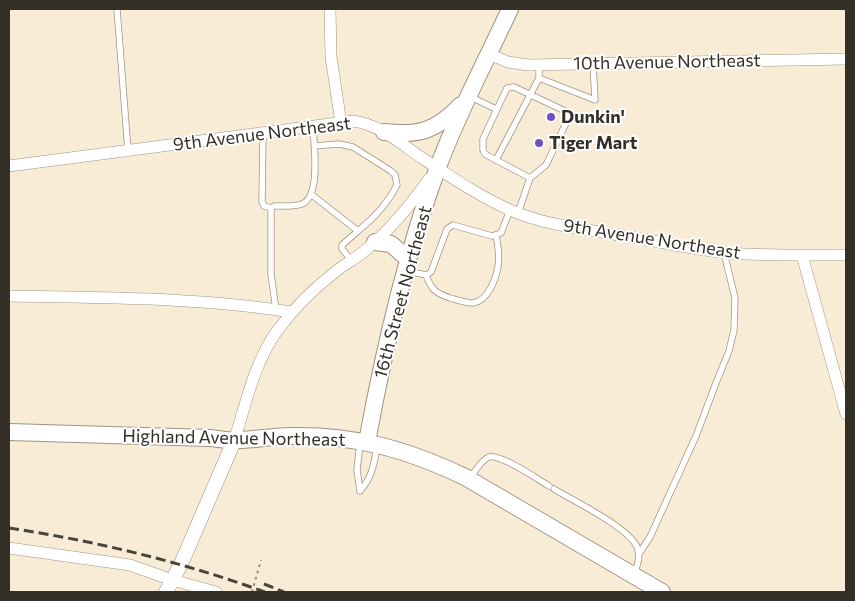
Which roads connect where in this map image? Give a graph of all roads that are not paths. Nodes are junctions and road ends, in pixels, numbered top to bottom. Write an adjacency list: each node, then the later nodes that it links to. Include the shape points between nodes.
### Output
1 (117, 9): 17 (lane)
2 (330, 9): 12 (street, via 331,57)
3 (510, 9): 4 (main road, 16th Street Northeast)
4 (489, 54): 6 (street, 10th Avenue Northeast, via 508,62); 10 (main road, 16th Street Northeast)
5 (846, 59): 7 (street, 10th Avenue Northeast)
6 (538, 64): 7 (street, 10th Avenue Northeast); 8 (lane)
7 (593, 64): 8 (lane, via 595,100)
8 (539, 78): 9 (lane)
9 (531, 94): 11 (lane, via 508,87); 18 (lane); 21 (lane, via 569,115 546,165)
10 (469, 96): 11 (lane); 14 (main road, via 449,118 436,126 404,134); 20 (main road, 16th Street Northeast)
11 (496, 109): 18 (lane, via 482,144 485,154)
12 (341, 123): 13 (street, 9th Avenue Northeast); 14 (street, 9th Avenue Northeast, via 366,123)
13 (313, 127): 15 (street, 9th Avenue Northeast); 16 (lane)
14 (384, 132): 20 (street, 9th Avenue Northeast)
15 (263, 134): 17 (street, 9th Avenue Northeast); 23 (lane, via 262,202)
16 (314, 146): 22 (lane); 25 (lane, via 339,144 353,147 395,175 397,185 390,200)
17 (128, 151): 19 (street, 9th Avenue Northeast)
18 (496, 160): 21 (lane)
19 (9, 166)
20 (438, 167): 24 (street, 9th Avenue Northeast, via 464,185); 27 (street); 32 (main road, 16th Street Northeast)
21 (530, 178): 24 (lane)
22 (312, 195): 23 (lane, via 302,204); 25 (lane)
23 (271, 208): 35 (lane, via 271,274)
24 (514, 211): 26 (lane, via 501,234); 28 (street, 9th Avenue Northeast, via 572,228)
25 (358, 231): 31 (lane, via 342,245 342,250)
26 (496, 235): 33 (lane, via 453,225 447,229 432,272); 33 (lane, via 498,266 481,300 474,303 441,295 431,287)
27 (375, 242): 31 (street); 32 (main road, via 391,244)
28 (724, 252): 30 (street, 9th Avenue Northeast); 43 (lane, via 735,298 734,330 729,351 696,436 650,537)
29 (846, 254): 30 (street, 9th Avenue Northeast)
30 (802, 255): 37 (street)
31 (352, 261): 36 (street, via 336,271)
32 (407, 264): 33 (lane); 40 (main road, 16th Street Northeast)
33 (426, 275)
34 (9, 296): 35 (street, via 188,301)
35 (276, 310): 36 (street)
36 (292, 312): 39 (street, via 276,333 254,376)
37 (846, 414)
38 (9, 432): 39 (main road, Highland Avenue Northeast)
39 (234, 441): 40 (main road, Highland Avenue Northeast, via 290,436); 45 (street)
40 (368, 442): 40 (lane, via 358,470 360,490 372,472); 41 (main road, Highland Avenue Northeast, via 410,453)
41 (469, 479): 43 (lane, via 484,461 491,457 502,459 613,524 633,539); 44 (main road, Highland Avenue Northeast)
42 (9, 548): 45 (street, via 130,565)
43 (639, 554): 44 (lane)
44 (633, 575): 47 (main road, Highland Avenue Northeast)
45 (169, 586): 46 (street)
46 (216, 592)
47 (662, 592)

